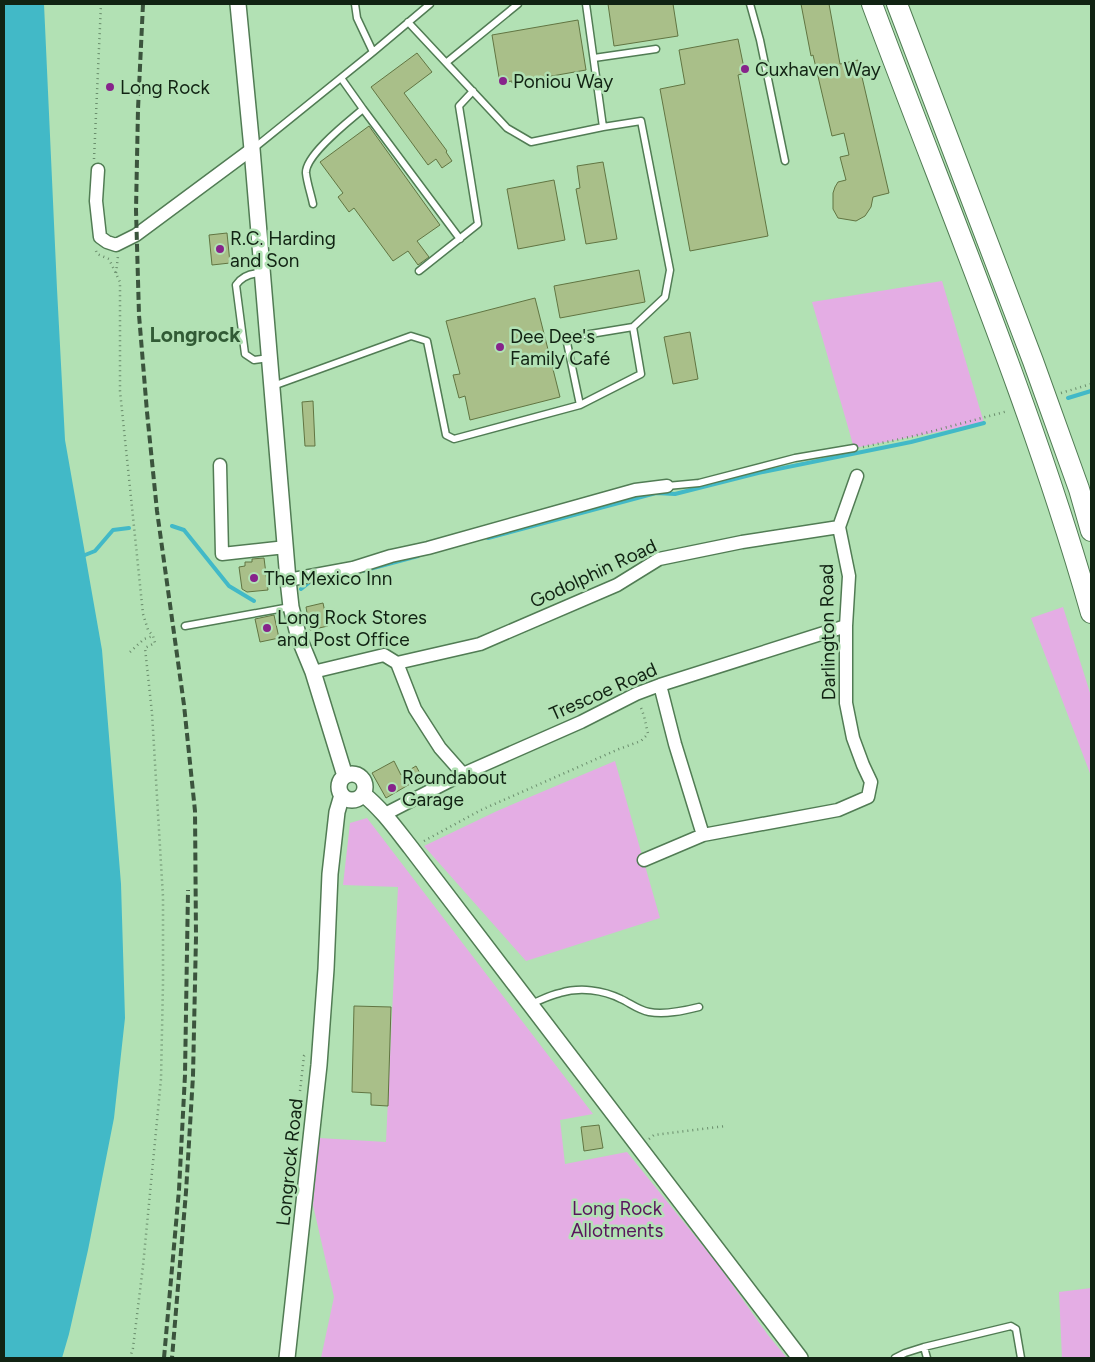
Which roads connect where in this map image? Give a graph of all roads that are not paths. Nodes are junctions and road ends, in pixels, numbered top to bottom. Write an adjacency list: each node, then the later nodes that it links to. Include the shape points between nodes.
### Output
1 (238, 4): 18 (street)
2 (355, 4): 11 (lane, via 357,18)
3 (430, 4): 9 (lane)
4 (518, 4): 13 (lane)
5 (586, 4): 12 (lane)
6 (750, 4): 19 (lane)
7 (872, 4): 38 (highway, via 1024,406)
8 (897, 4): 34 (highway, via 1033,361)
9 (408, 22): 11 (lane); 13 (lane)
10 (656, 49): 12 (lane)
11 (373, 52): 14 (lane)
12 (594, 58): 17 (lane)
13 (446, 62): 15 (lane)
14 (341, 78): 16 (lane); 18 (lane)
15 (473, 91): 17 (lane, via 507,128 531,142); 22 (lane, via 460,106 478,224)
16 (362, 109): 21 (lane, via 312,157 306,171); 22 (lane)
17 (603, 127): 25 (lane, via 641,121 670,270 665,297)
18 (252, 150): 20 (street, via 136,235 116,245 100,236); 24 (street)
19 (785, 161)
20 (96, 168)
21 (313, 204)
22 (460, 239): 23 (lane)
23 (420, 271)
24 (262, 273): 26 (street); 26 (lane, via 240,279 236,286 245,354 254,360)
25 (633, 327): 28 (lane, via 641,374); 28 (lane, via 566,338)
26 (269, 358): 27 (street)
27 (272, 387): 28 (lane, via 411,336 427,341 446,435 454,439); 35 (street)
28 (580, 405)
29 (854, 448): 32 (lane, via 795,458 699,483)
30 (220, 465): 35 (street, via 222,554)
31 (857, 476): 33 (street)
32 (666, 486): 36 (street, via 635,490 353,568)
33 (839, 526): 40 (street, Darlington Road, via 849,576); 41 (street, Godolphin Road, via 658,559 617,585 480,644)
34 (1091, 530)
35 (286, 546): 36 (street)
36 (288, 580): 37 (street)
37 (292, 607): 39 (lane); 42 (street, via 299,638)
38 (1091, 613)
39 (186, 626)
40 (846, 626): 43 (street, Trescoe Road); 49 (street, Darlington Road, via 846,703 853,738 871,782 868,797 838,810)
41 (397, 664): 42 (street, via 384,655); 44 (street, via 415,709 440,748)
42 (313, 672): 45 (street)
43 (660, 685): 44 (street, Trescoe Road); 49 (street)
44 (463, 774): 48 (street, Trescoe Road)
45 (345, 776): 46 (street, via 354,774 362,778); 47 (street, via 339,787)
46 (363, 794): 47 (street, via 351,800); 48 (street)
47 (342, 795): 54 (street, Longrock Road, via 330,874 319,1065)
48 (385, 814): 51 (street)
49 (703, 835): 50 (street, Darlington Road)
50 (644, 860)
51 (531, 1004): 52 (lane, via 570,990 583,990 610,994 650,1012); 55 (street)
52 (699, 1007)
53 (924, 1347): 56 (lane); 57 (lane); 58 (lane, via 1011,1326 1016,1329)
54 (287, 1358)
55 (800, 1358)
56 (895, 1358)
57 (927, 1358)
58 (1021, 1358)

